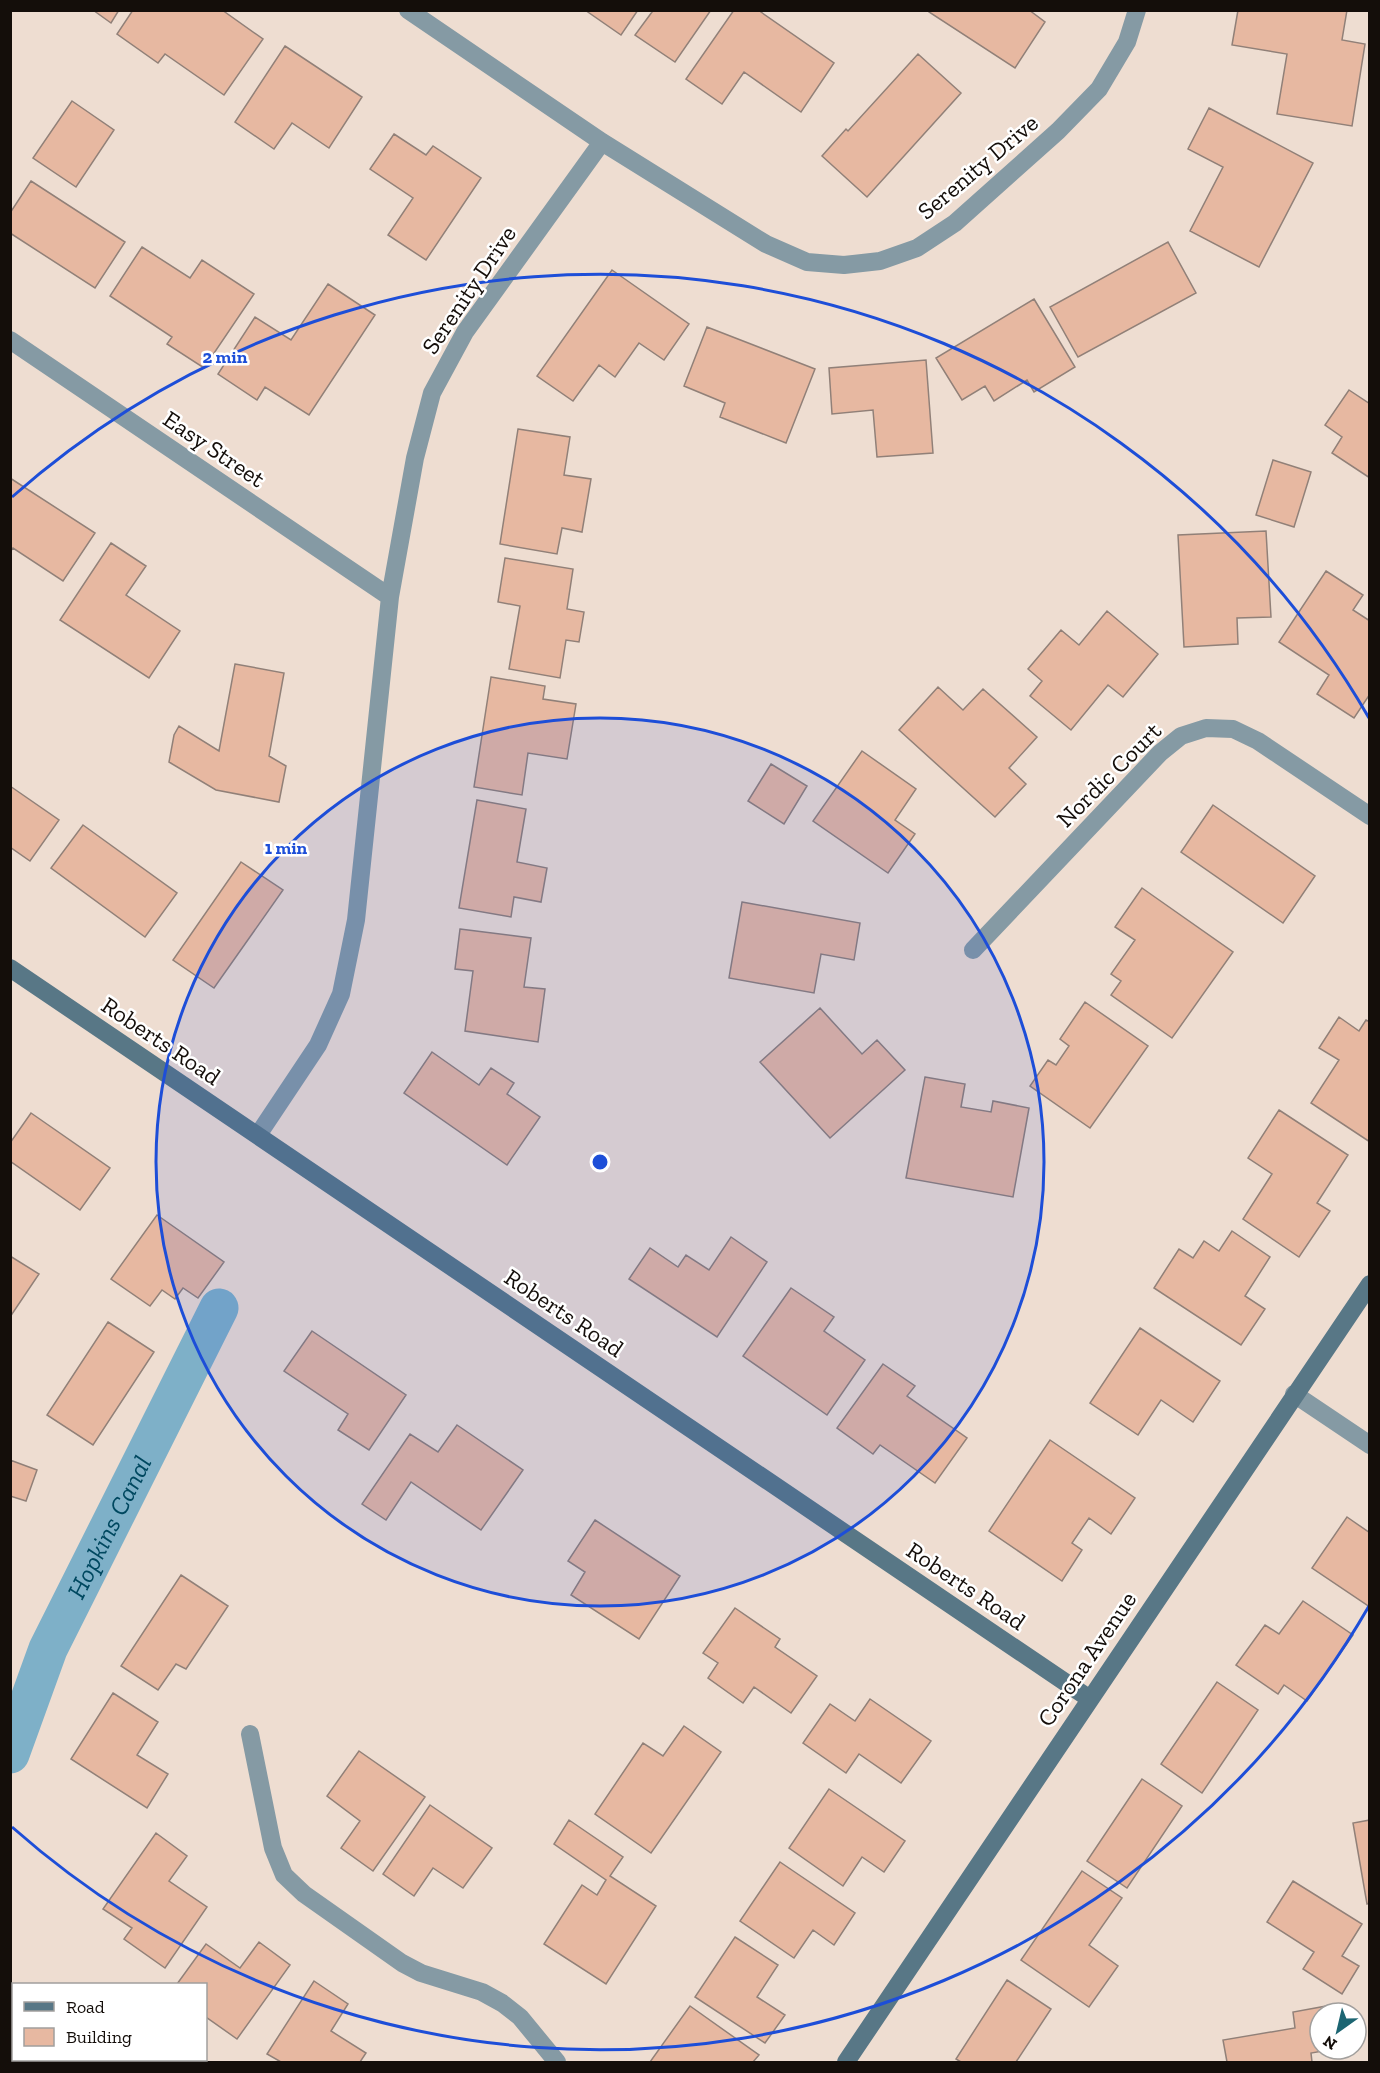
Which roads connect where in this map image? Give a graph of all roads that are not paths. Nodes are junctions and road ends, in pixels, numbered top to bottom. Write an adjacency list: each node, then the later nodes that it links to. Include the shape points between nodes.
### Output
1 (408, 10): 3 (street)
2 (1137, 10): 3 (street, Serenity Drive, via 1127,42 1099,89 1058,131 956,223 917,248 880,261 844,265 807,262 766,244)
3 (602, 142): 5 (street, Serenity Drive, via 465,332 432,393 415,458)
4 (10, 340): 5 (street, Easy Street)
5 (390, 597): 9 (street, Serenity Drive, via 356,920 341,994 318,1045)
6 (1370, 816): 7 (street, Nordic Court, via 1258,741 1233,729 1206,728 1181,736 1160,753)
7 (973, 950)
8 (10, 968): 9 (street, Roberts Road)
9 (258, 1135): 13 (street, Roberts Road)
10 (1370, 1284): 11 (street, Corona Avenue)
11 (1294, 1394): 12 (street); 13 (street, Corona Avenue)
12 (1370, 1445)
13 (1090, 1699): 16 (street, Corona Avenue)
14 (250, 1734): 15 (street, via 273,1848 284,1875 304,1894 402,1963 502,2003)
15 (557, 2062)
16 (846, 2062)

